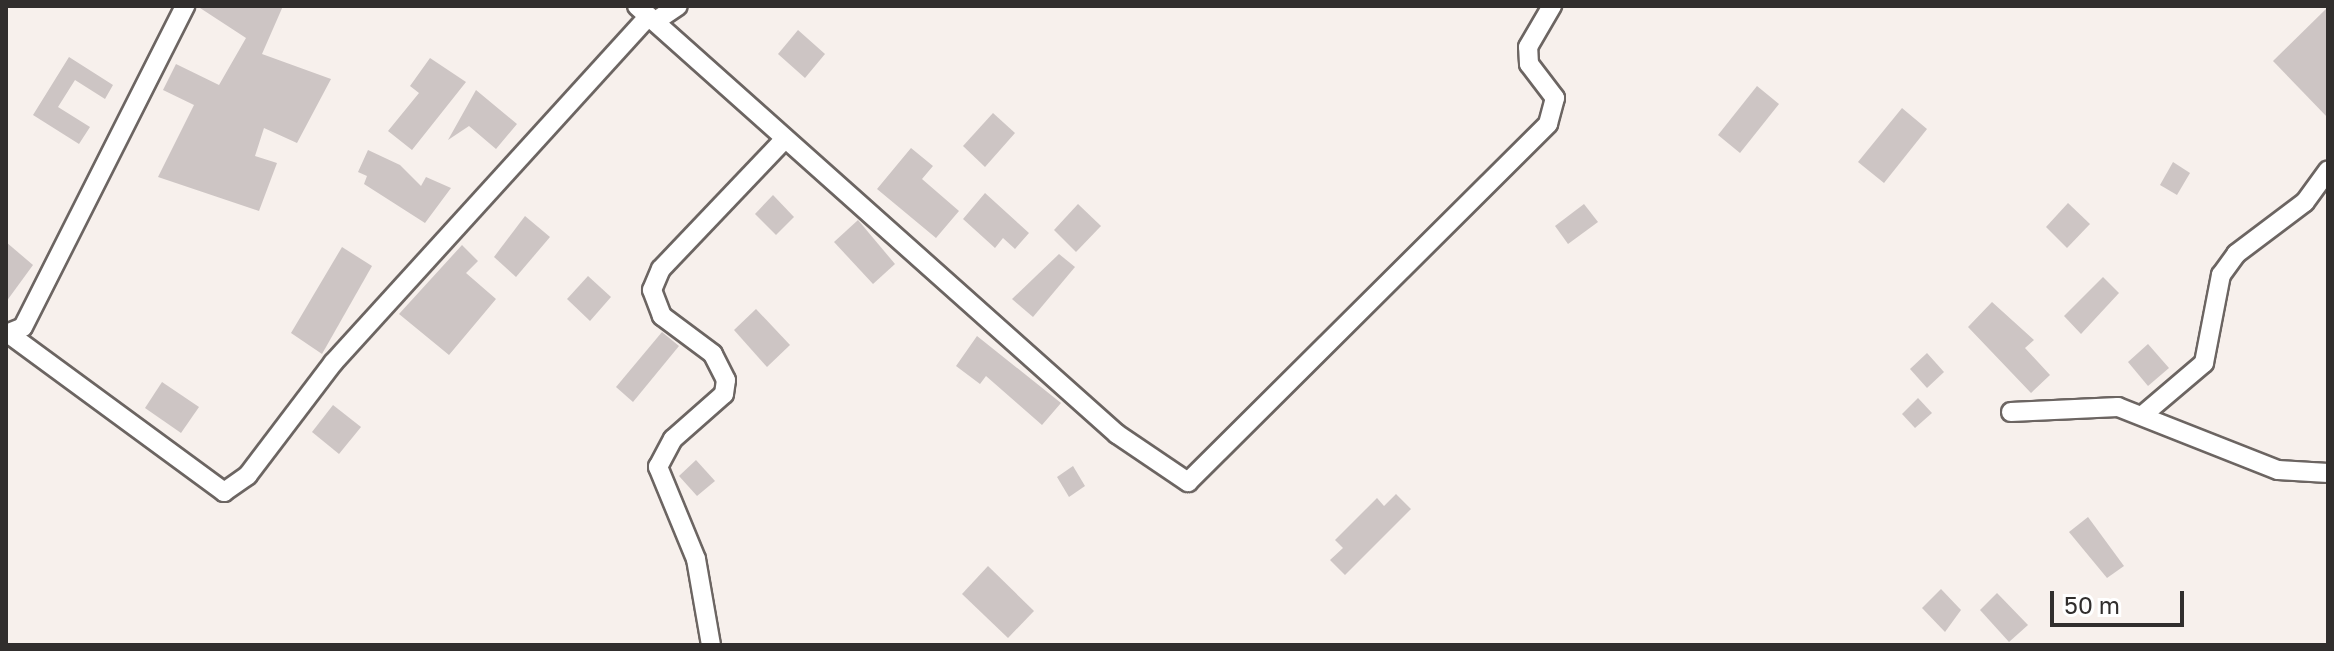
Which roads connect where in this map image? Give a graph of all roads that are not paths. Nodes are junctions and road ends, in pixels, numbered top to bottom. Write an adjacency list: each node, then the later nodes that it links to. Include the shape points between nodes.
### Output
1 (185, 6): 7 (street, via 101,183 23,327)
2 (678, 6): 4 (street)
3 (1552, 6): 5 (street, via 1528,47 1529,64 1555,98 1548,124 1188,482 1117,434)
4 (648, 14): 5 (street, via 776,124); 7 (street, via 333,363 248,475 224,492)
5 (783, 141): 11 (street, via 661,269 652,290 662,316 713,354 726,380 724,394 673,439 658,467 696,559)
6 (2328, 170): 9 (street, via 2305,202 2236,254 2221,275 2204,363)
7 (8, 334)
8 (2011, 412): 9 (street, via 2118,407)
9 (2144, 414): 10 (street, via 2278,470)
10 (2328, 473)
11 (711, 645)

